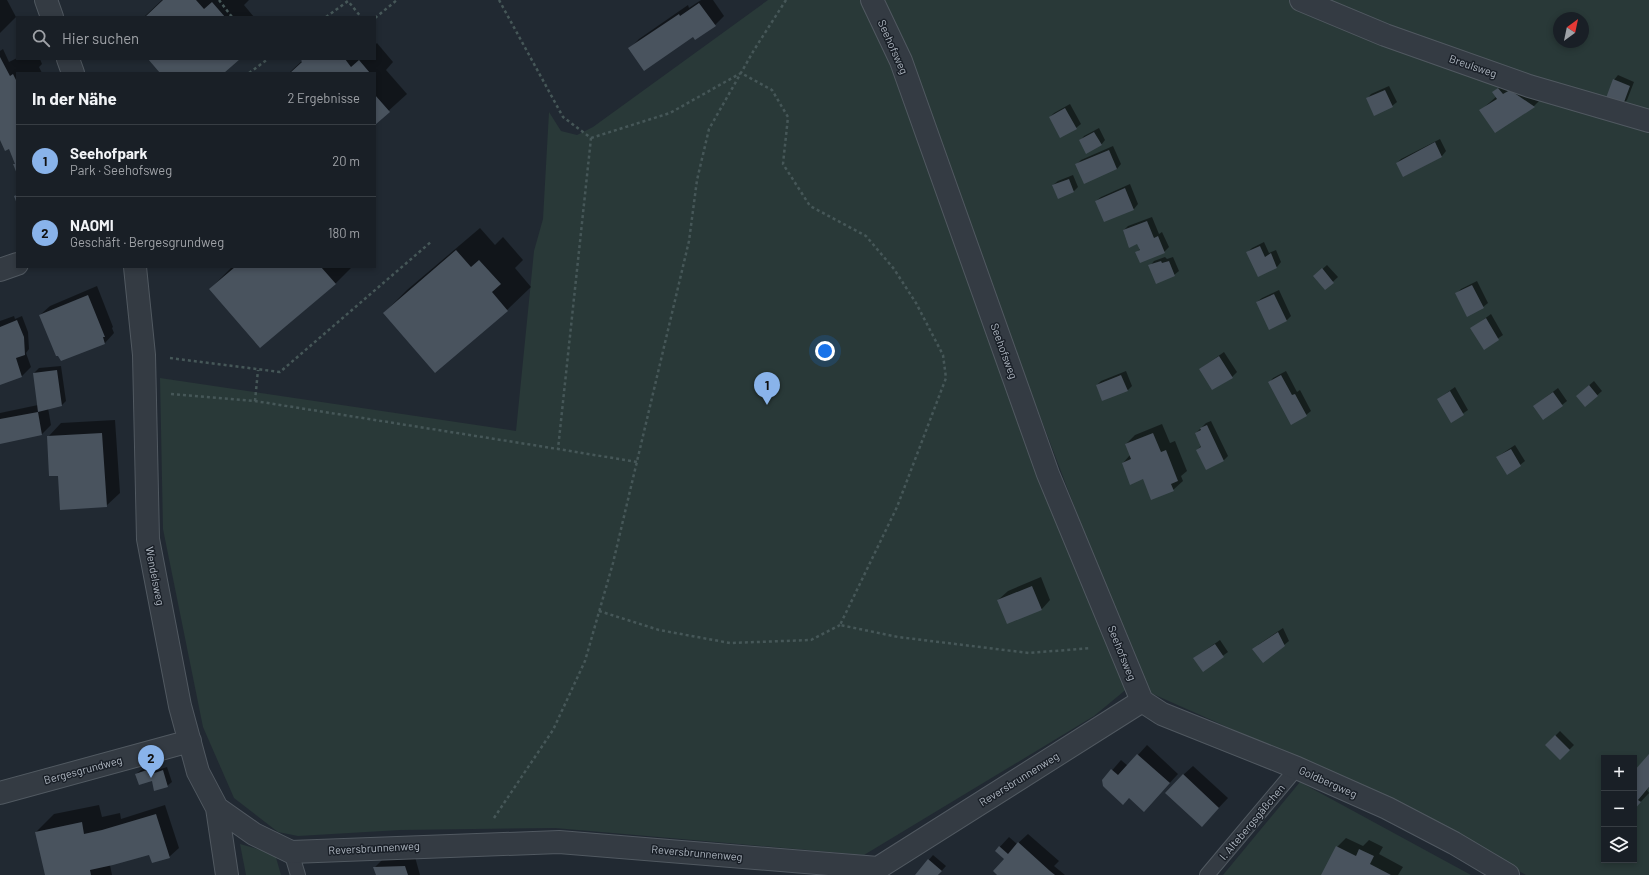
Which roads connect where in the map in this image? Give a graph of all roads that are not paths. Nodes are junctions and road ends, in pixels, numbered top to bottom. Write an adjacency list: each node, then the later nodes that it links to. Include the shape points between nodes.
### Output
1 (46, 0): 4 (street)
2 (872, 0): 11 (street, Seehofsweg, via 901,61 1048,474)
3 (1301, 0): 7 (street, Breulsweg, via 1385,35 1522,83)
4 (52, 16)
5 (68, 60): 6 (street)
6 (73, 72)
7 (1649, 121)
8 (16, 264): 10 (street)
9 (135, 268): 12 (street, Wendelsweg, via 144,355 148,539 180,706)
10 (0, 270)
11 (1142, 701): 13 (street, Goldbergweg, via 1162,714); 16 (street, Reversbrunnenweg, via 878,868 559,842)
12 (190, 741): 14 (street, Bergesgrundweg); 15 (street, Wendelsweg, via 198,772)
13 (1297, 768): 19 (lane, I. Altebergsgäßchen); 20 (street, Goldbergweg, via 1387,808)
14 (0, 793)
15 (216, 808): 16 (street, Reversbrunnenweg, via 254,834); 17 (street, Wendelsweg)
16 (291, 852): 18 (lane)
17 (228, 875)
18 (298, 875)
19 (1207, 875)
20 (1508, 875)

